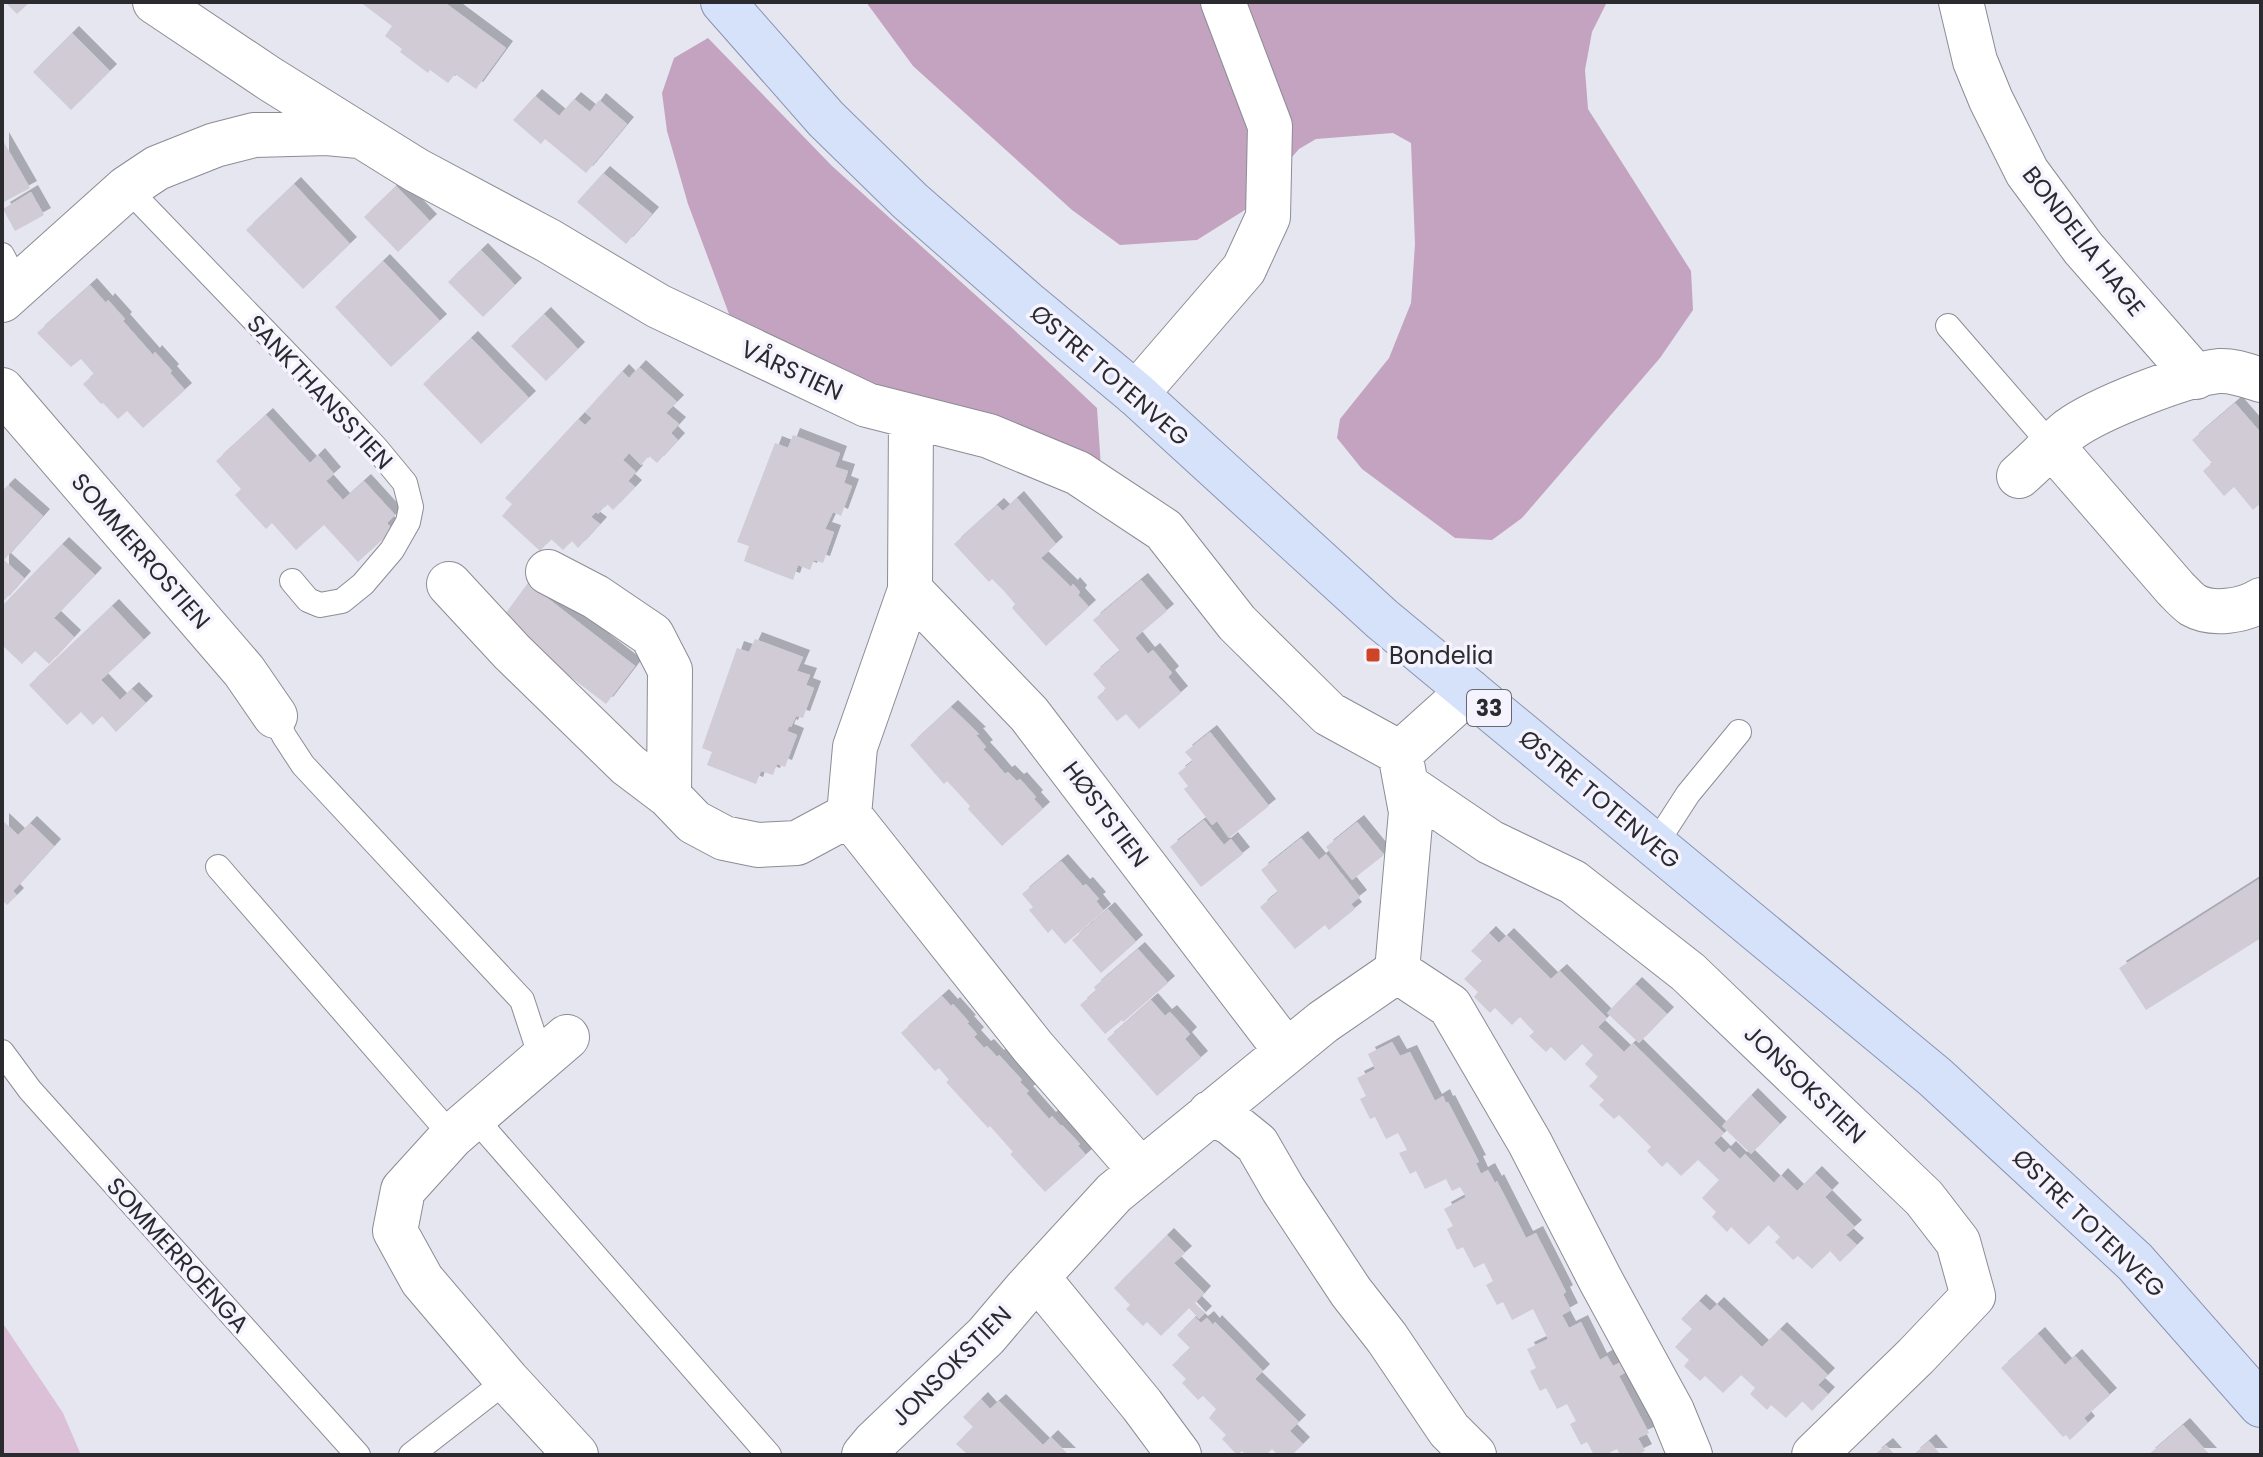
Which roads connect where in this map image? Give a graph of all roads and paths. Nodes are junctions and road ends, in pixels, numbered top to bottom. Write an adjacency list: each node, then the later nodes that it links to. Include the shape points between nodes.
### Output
1 (723, 2): 12 (main road, ØSTRE TOTENVEG / 33, via 826,119 910,201)
2 (1223, 2): 12 (street, via 1270,126 1268,217 1244,269)
3 (1961, 2): 9 (street, BONDELIA HAGE, via 1975,61 2027,172 2083,248)
4 (180, 10): 5 (street, VÅRSTIEN)
5 (361, 136): 6 (street, via 254,135 157,168); 13 (street, VÅRSTIEN, via 658,306 867,405)
6 (127, 188): 7 (street); 17 (lane, SANKTHANSSTIEN, via 405,483 411,507 408,522 363,584 342,601 320,605 308,600)
7 (7, 280)
8 (1948, 326): 14 (lane)
9 (2196, 377): 10 (street, via 2220,371); 14 (street, via 2093,415)
10 (2261, 380)
11 (2, 390): 22 (street, SOMMERROSTIEN, via 244,671)
12 (1136, 394): 21 (main road, ØSTRE TOTENVEG / 33, via 1382,619)
13 (911, 417): 19 (street); 24 (street, VÅRSTIEN, via 989,436 1078,473 1164,530 1237,623 1329,714)
14 (2052, 446): 15 (street); 20 (street, via 2192,604 2220,611 2251,607)
15 (2019, 476)
16 (548, 572): 25 (street, via 652,635 670,670)
17 (292, 581)
18 (449, 584): 25 (street, via 628,765)
19 (910, 590): 26 (street, via 855,747); 31 (street, HØSTSTIEN, via 1029,714)
20 (2261, 600)
21 (1469, 691): 24 (street); 27 (main road, ØSTRE TOTENVEG / 33)
22 (275, 716): 30 (lane, via 303,765 522,1000)
23 (1739, 732): 27 (lane)
24 (1403, 769): 29 (street, via 1411,812); 47 (street, JONSOKSTIEN, via 1490,842 1573,882 1688,972 1924,1198 1958,1242 1973,1296)
25 (669, 796): 26 (street, via 694,822 724,838 758,845 797,843)
26 (849, 815): 35 (street, via 1033,1047)
27 (1655, 845): 38 (main road, ØSTRE TOTENVEG / 33, via 1935,1077 2090,1220 2135,1262)
28 (218, 867): 34 (lane)
29 (1397, 971): 31 (street, JONSOKSTIEN); 46 (street, via 1450,1006 1530,1143 1672,1411)
30 (554, 1048): 34 (street)
31 (1286, 1051): 33 (street, JONSOKSTIEN)
32 (2, 1052): 39 (lane, SOMMERROENGA, via 30,1090)
33 (1210, 1113): 35 (street, JONSOKSTIEN); 45 (street, via 1257,1144 1351,1292 1449,1430)
34 (462, 1126): 37 (street, via 403,1190 395,1231 422,1280); 42 (lane)
35 (1141, 1171): 36 (street, JONSOKSTIEN)
36 (1037, 1277): 43 (street, JONSOKSTIEN, via 986,1336); 44 (street)
37 (507, 1380): 40 (lane); 41 (street)
38 (2261, 1405)
39 (358, 1455)
40 (411, 1455)
41 (576, 1455)
42 (769, 1455)
43 (864, 1455)
44 (1179, 1455)
45 (1474, 1455)
46 (1690, 1455)
47 (1814, 1455)

